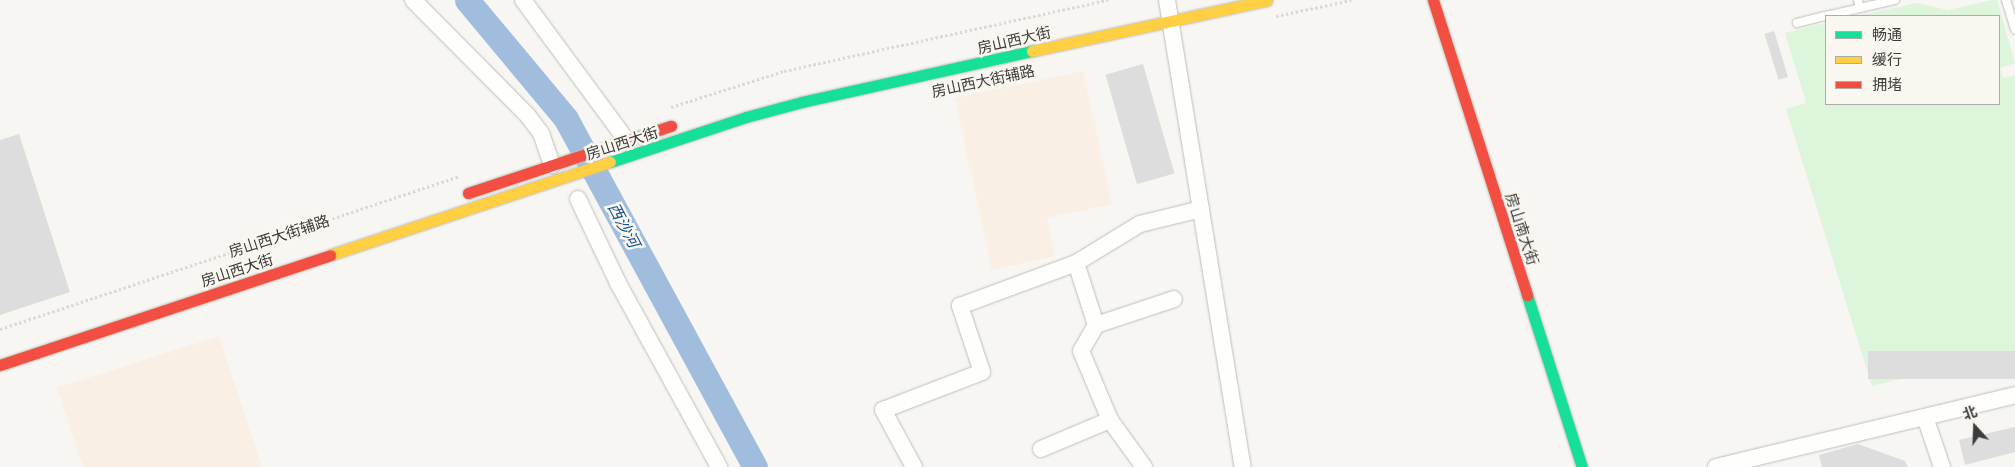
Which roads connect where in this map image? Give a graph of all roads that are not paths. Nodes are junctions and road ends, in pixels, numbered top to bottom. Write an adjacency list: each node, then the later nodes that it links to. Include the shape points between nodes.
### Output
1 (413, 0): 15 (street, via 528,116)
2 (523, 0): 14 (street)
3 (1267, 0): 8 (main road, 房山西大街)
4 (1432, 0): 31 (main road, 房山南大街)
5 (1895, 0): 7 (lane)
6 (2006, 0): 12 (lane)
7 (1859, 4): 9 (lane)
8 (1169, 9): 18 (street); 22 (main road, 房山西大街, via 732,122)
9 (1829, 15)
10 (1825, 16): 11 (lane)
11 (1797, 23)
12 (2015, 30)
13 (679, 123): 14 (main road, 房山西大街)
14 (627, 140): 15 (main road, 房山西大街)
15 (559, 163): 16 (main road, 房山西大街)
16 (458, 196)
17 (578, 199): 27 (street, via 618,283)
18 (1201, 209): 19 (street, via 1140,224); 30 (street)
19 (1076, 263): 21 (street); 28 (street, via 960,306 982,372 883,410)
20 (1174, 299): 21 (street)
21 (1096, 325): 25 (street, via 1081,351)
22 (0, 365)
23 (2015, 395): 24 (street)
24 (1925, 417): 32 (street); 33 (street)
25 (1110, 420): 26 (street); 29 (street)
26 (1040, 449)
27 (719, 467)
28 (914, 467)
29 (1144, 467)
30 (1243, 467)
31 (1582, 467)
32 (1716, 467)
33 (1942, 467)

